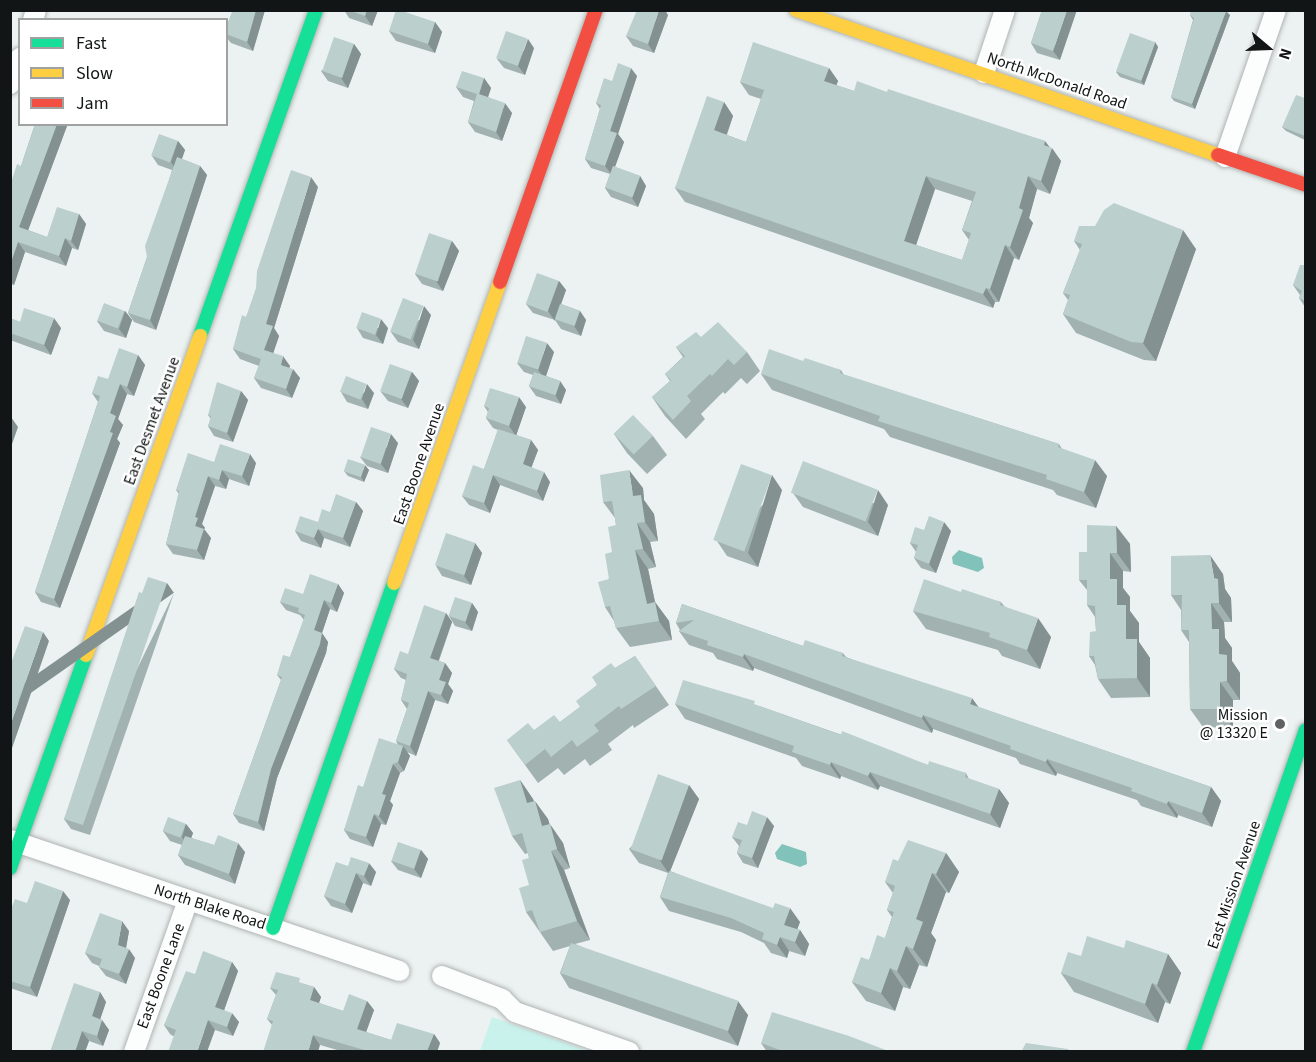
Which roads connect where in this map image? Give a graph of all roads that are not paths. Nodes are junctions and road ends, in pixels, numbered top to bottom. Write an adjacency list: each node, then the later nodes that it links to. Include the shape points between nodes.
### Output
1 (316, 10): 12 (street, East Desmet Avenue)
2 (596, 10): 15 (street, East Boone Avenue)
3 (796, 10): 7 (street, North McDonald Road)
4 (1005, 10): 7 (street)
5 (1276, 10): 9 (street)
6 (18, 63): 8 (street)
7 (984, 73): 9 (street, North McDonald Road)
8 (10, 84)
9 (1225, 157): 10 (street, North McDonald Road)
10 (1305, 184)
11 (1305, 730): 20 (street, East Mission Avenue)
12 (15, 841): 13 (street); 14 (street, North Blake Road)
13 (10, 868)
14 (188, 900): 15 (street, North Blake Road); 18 (street, East Boone Lane)
15 (273, 928): 16 (street, North Blake Road)
16 (400, 971)
17 (441, 976): 19 (street, via 502,999 515,1012)
18 (134, 1052)
19 (629, 1052)
20 (1193, 1052)

